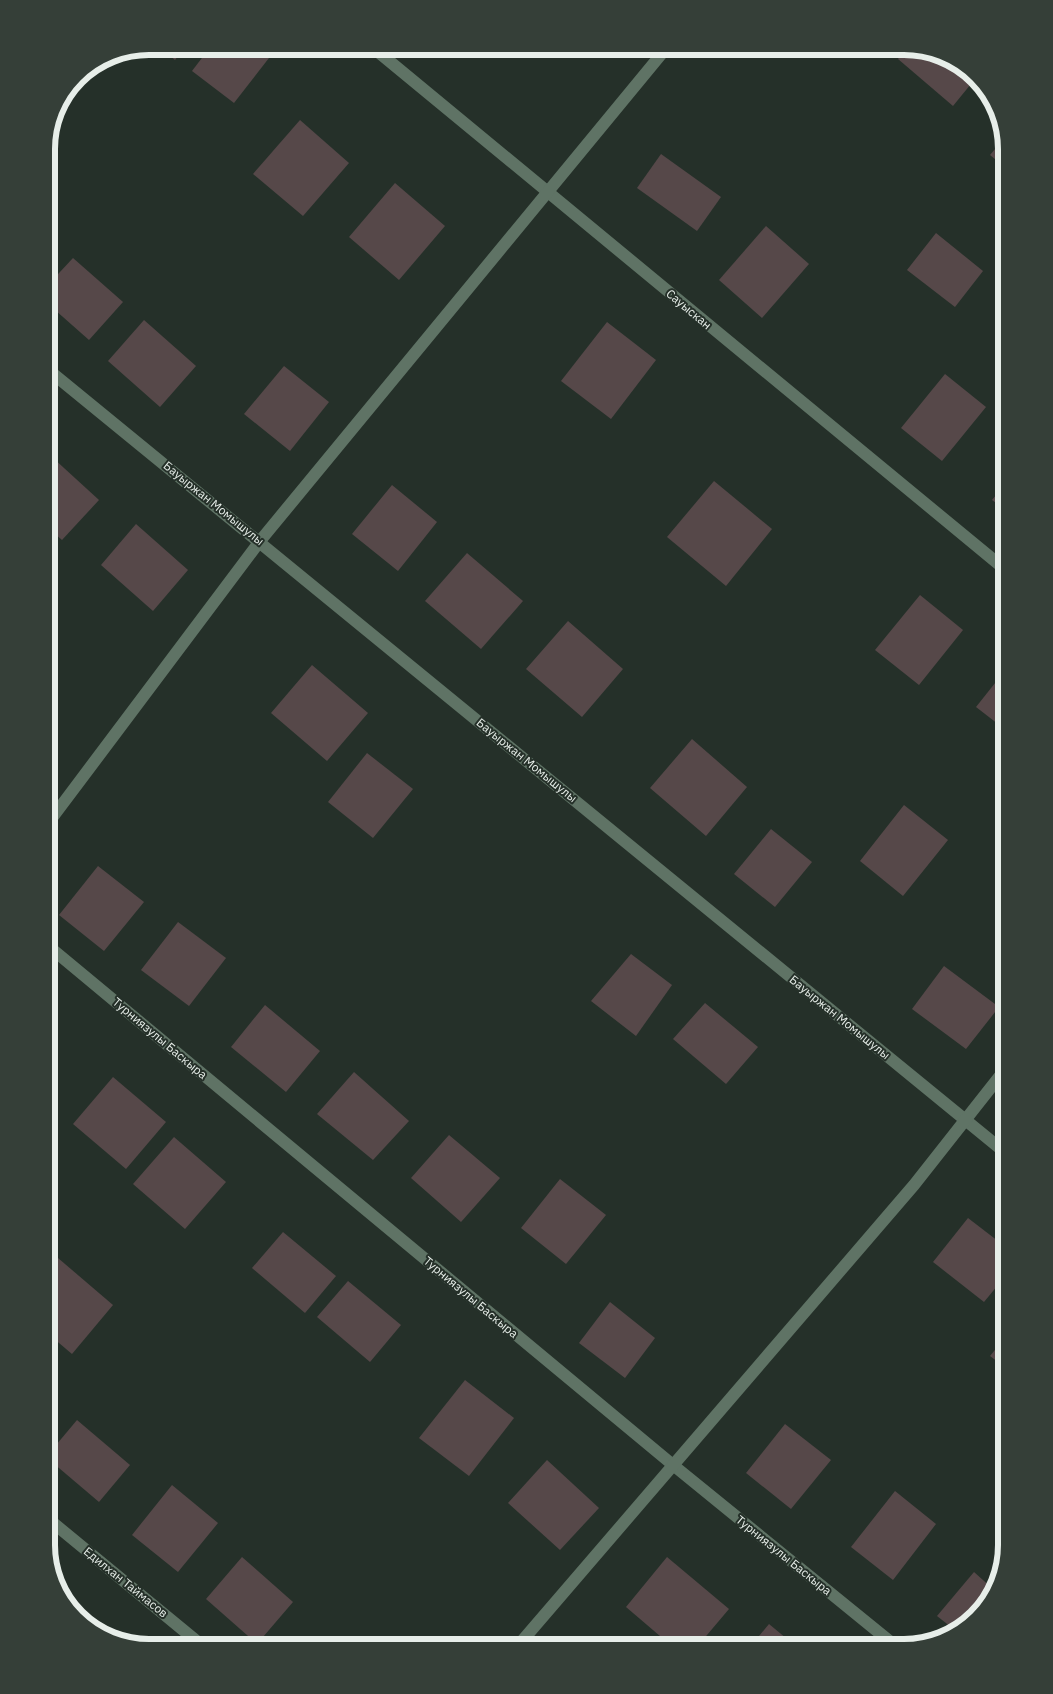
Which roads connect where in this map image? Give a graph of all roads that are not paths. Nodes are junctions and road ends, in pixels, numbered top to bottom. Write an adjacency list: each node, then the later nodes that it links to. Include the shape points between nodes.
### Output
1 (382, 55): 3 (street, Сауыскан)
2 (661, 55): 3 (street)
3 (548, 193): 5 (street); 6 (street, Сауыскан)
4 (55, 375): 5 (street, Бауыржан Момышулы)
5 (260, 541): 7 (street); 10 (street, Бауыржан Момышулы)
6 (998, 564)
7 (55, 814)
8 (55, 951): 12 (street, Турниязулы Баскыра)
9 (998, 1078): 10 (street)
10 (965, 1120): 11 (street, Бауыржан Момышулы); 12 (street, via 914,1185)
11 (998, 1147)
12 (673, 1465): 15 (street); 16 (street, Турниязулы Баскыра)
13 (55, 1524): 14 (street, Едилхан Таймасов)
14 (194, 1639)
15 (524, 1639)
16 (887, 1639)

